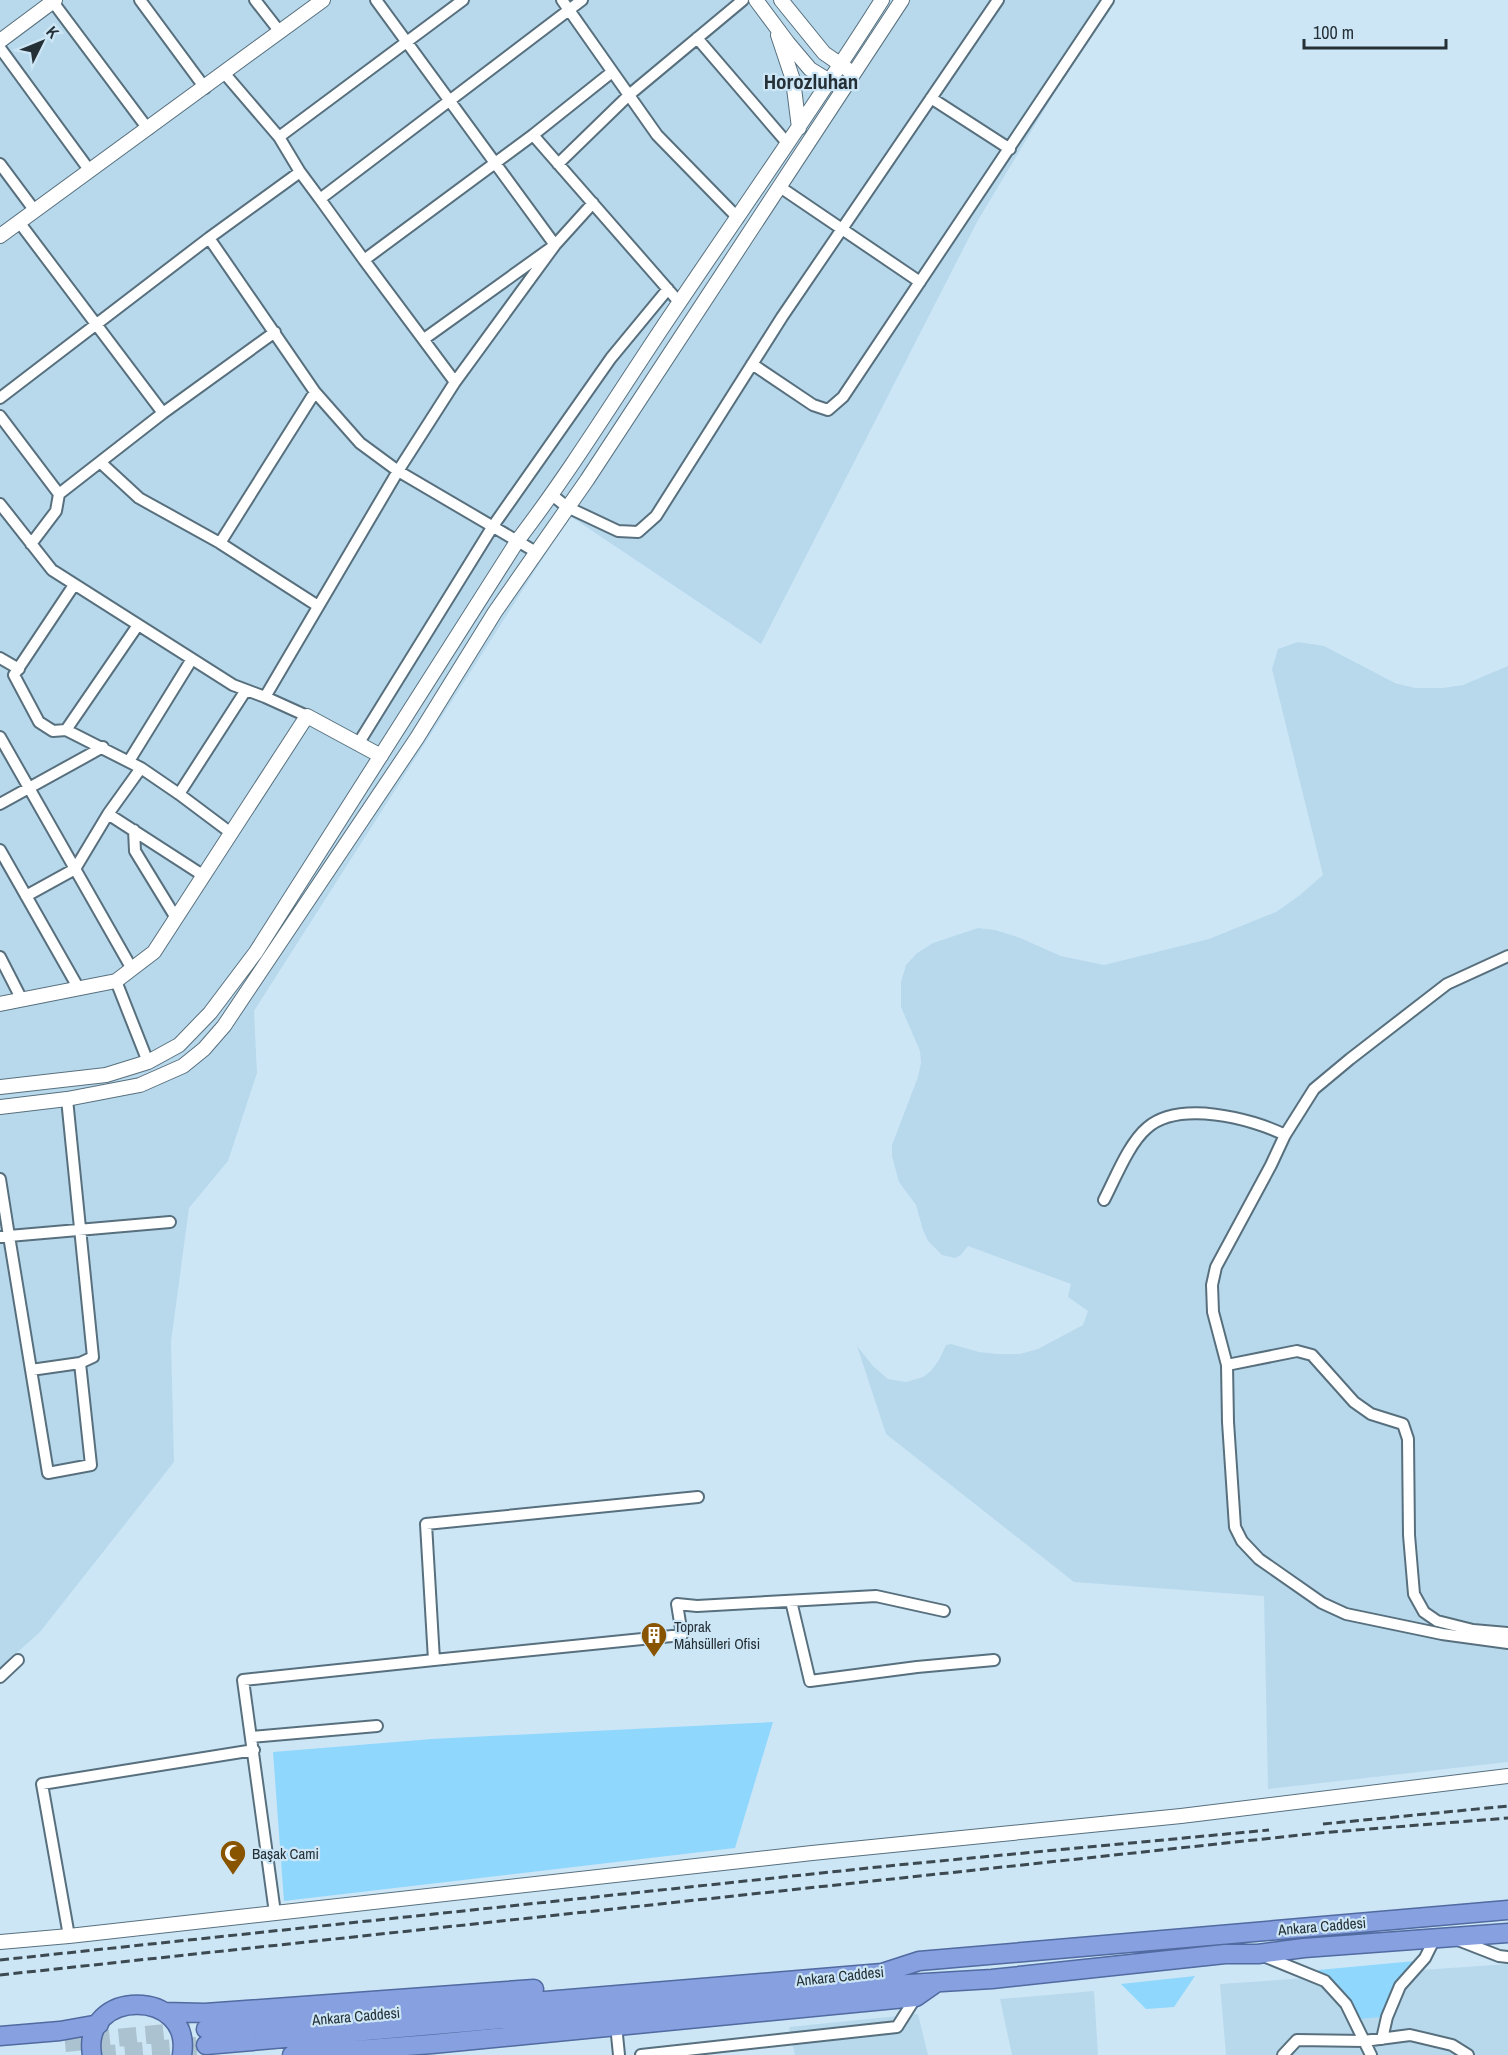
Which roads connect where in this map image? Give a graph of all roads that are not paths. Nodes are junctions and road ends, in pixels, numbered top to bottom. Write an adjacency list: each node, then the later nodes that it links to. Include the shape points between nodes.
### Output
1 (140, 0): 28 (street)
2 (255, 0): 18 (street)
3 (323, 0): 18 (street)
4 (376, 0): 21 (street)
5 (464, 0): 21 (street)
6 (562, 0): 16 (street)
7 (582, 0): 16 (street)
8 (743, 0): 19 (street)
9 (756, 0): 17 (street)
10 (782, 0): 23 (street, via 824,53)
11 (882, 0): 23 (street)
12 (902, 0): 25 (street)
13 (998, 0): 31 (street)
14 (1108, 0): 38 (street)
15 (54, 1): 20 (street); 34 (street)
16 (568, 10): 24 (street); 32 (street)
17 (775, 25): 27 (street, via 810,69); 33 (street, via 793,80)
18 (280, 32): 26 (street)
19 (697, 38): 30 (street); 37 (street)
20 (0, 41)
21 (407, 42): 32 (street); 36 (street)
22 (0, 48): 42 (street)
23 (841, 65): 25 (street); 27 (street)
24 (612, 72): 30 (street); 35 (street)
25 (854, 73): 29 (street)
26 (225, 74): 28 (street); 36 (street)
27 (830, 82): 29 (street); 33 (street)
28 (205, 88): 34 (street)
29 (843, 90): 44 (street)
30 (629, 95): 41 (street); 48 (street, via 657,135)
31 (931, 98): 38 (street); 50 (street)
32 (451, 102): 39 (street); 45 (street)
33 (799, 128): 37 (street)
34 (148, 129): 42 (street)
35 (533, 135): 39 (street); 41 (street)
36 (279, 137): 43 (street)
37 (788, 144): 48 (street)
38 (1010, 149): 55 (street)
39 (494, 162): 53 (street); 54 (street)
40 (0, 164): 47 (street)
41 (558, 164): 46 (street)
42 (90, 171): 47 (street)
43 (300, 172): 45 (street); 52 (street)
44 (780, 187): 50 (street); 72 (street)
45 (320, 199): 54 (street)
46 (593, 203): 53 (street); 56 (street)
47 (34, 211): 49 (street)
48 (738, 218): 57 (street)
49 (19, 222): 51 (street); 58 (street)
50 (842, 229): 55 (street); 61 (street)
51 (0, 236)
52 (209, 238): 58 (street); 59 (street)
53 (555, 245): 60 (street); 62 (street)
54 (364, 260): 60 (street)
55 (920, 282): 61 (street, via 843,397 828,410 813,405)
56 (668, 289): 57 (street); 73 (street, via 611,358)
57 (679, 302): 70 (street)
58 (96, 324): 64 (street); 65 (street)
59 (275, 332): 63 (street); 65 (street)
60 (424, 339): 62 (street)
61 (752, 364): 72 (street, via 656,516 638,532 618,531)
62 (455, 382): 68 (street)
63 (315, 392): 68 (street, via 360,443); 75 (street)
64 (0, 398)
65 (164, 413): 67 (street)
66 (0, 416): 69 (street)
67 (100, 462): 69 (street); 75 (street, via 138,498)
68 (398, 471): 73 (street); 79 (street)
69 (59, 494): 76 (street, via 56,511)
70 (552, 495): 72 (street); 74 (street)
71 (0, 504): 76 (street)
72 (567, 507): 77 (street)
73 (493, 526): 74 (street); 89 (street)
74 (518, 540): 77 (street); 91 (street)
75 (220, 543): 79 (street)
76 (31, 544): 78 (street, via 52,570)
77 (536, 552): 115 (street, via 224,1026 183,1066 140,1085)
78 (74, 585): 80 (street); 83 (street)
79 (318, 606): 85 (street)
80 (138, 625): 82 (street); 87 (street)
81 (0, 658): 83 (street)
82 (192, 659): 84 (street); 92 (street)
83 (19, 669): 87 (street, via 14,675 39,722 53,731)
84 (246, 690): 85 (street); 95 (street)
85 (265, 697): 86 (street)
86 (307, 716): 89 (street); 99 (street)
87 (66, 730): 90 (street)
88 (0, 737): 94 (street)
89 (358, 744): 91 (street)
90 (103, 747): 92 (street); 94 (street)
91 (381, 756): 113 (street, via 256,952 210,1013 179,1045)
92 (129, 761): 93 (street)
93 (141, 768): 95 (street); 97 (street)
94 (29, 788): 96 (street); 102 (street)
95 (179, 794): 99 (street)
96 (0, 804)
97 (108, 813): 98 (street); 102 (street)
98 (134, 830): 103 (street); 105 (street, via 135,851)
99 (231, 833): 103 (street)
100 (0, 850): 101 (street)
101 (4, 868): 104 (street)
102 (75, 869): 104 (street); 108 (street)
103 (204, 876): 105 (street)
104 (26, 896): 110 (street)
105 (176, 918): 108 (street, via 154,952)
106 (1508, 956): 117 (street, via 1447,984 1350,1059 1314,1089)
107 (0, 957): 111 (street)
108 (132, 969): 109 (street)
109 (116, 981): 110 (street); 113 (street)
110 (79, 989): 111 (street)
111 (22, 1000): 112 (street)
112 (0, 1004)
113 (148, 1062): 114 (street, via 106,1075)
114 (0, 1087)
115 (67, 1099): 116 (street); 121 (street)
116 (0, 1107)
117 (1285, 1135): 119 (street, via 1264,1125 1216,1115 1186,1113 1159,1119 1145,1129 1130,1150); 124 (street, via 1216,1267 1213,1312)
118 (0, 1179): 122 (street)
119 (1104, 1200)
120 (170, 1222): 121 (street)
121 (80, 1229): 122 (street); 123 (street, via 93,1357)
122 (4, 1237): 125 (street)
123 (80, 1363): 125 (street); 125 (street, via 91,1465 48,1473)
124 (1227, 1365): 129 (street, via 1297,1351 1312,1355 1354,1402 1371,1414 1403,1424 1408,1438 1414,1594 1424,1612 1437,1621); 130 (street, via 1235,1527 1259,1559 1322,1603 1346,1614)
125 (31, 1370)
126 (698, 1497): 132 (street, via 426,1524)
127 (791, 1601): 128 (street, via 876,1596); 132 (street, via 677,1604 682,1635); 133 (street, via 810,1681)
128 (944, 1611)
129 (1508, 1633)
130 (1508, 1643)
131 (18, 1660): 134 (street)
132 (434, 1660): 136 (street, via 243,1680)
133 (994, 1660)
134 (0, 1677)
135 (377, 1726): 136 (street)
136 (252, 1737): 137 (street)
137 (254, 1750): 141 (street); 144 (street, via 42,1784)
138 (1508, 1776): 141 (street, via 1181,1816)
139 (1508, 1902): 142 (highway)
140 (1508, 1910): 142 (highway, Ankara Caddesi)
141 (274, 1913): 144 (street)
142 (1410, 1918): 149 (highway, Ankara Caddesi)
143 (1503, 1934): 145 (highway, Ankara Caddesi)
144 (69, 1936): 146 (street)
145 (1442, 1937): 147 (highway, Ankara Caddesi); 148 (street); 156 (street, via 1400,1986)
146 (0, 1942)
147 (1258, 1954): 150 (highway, Ankara Caddesi); 157 (street, via 1325,1981 1346,2004)
148 (1508, 1957)
149 (919, 1961): 150 (highway, Ankara Caddesi, via 882,1973 206,2037); 152 (highway, via 205,2013)
150 (936, 1983): 151 (highway)
151 (916, 1997): 154 (highway); 165 (street, via 897,2027)
152 (164, 2012): 153 (highway, via 151,2005 129,2004 109,2013); 162 (highway, via 181,2035)
153 (99, 2024): 155 (highway); 161 (highway, via 93,2036)
154 (616, 2025): 160 (highway); 164 (street)
155 (0, 2036)
156 (1382, 2039): 157 (street); 168 (street, via 1410,2035 1452,2044)
157 (1364, 2041): 166 (street, via 1297,2040); 167 (street)
158 (65, 2043): 159 (highway)
159 (0, 2049)
160 (433, 2049): 163 (highway)
161 (92, 2055)
162 (182, 2055)
163 (292, 2055)
164 (619, 2055)
165 (641, 2055)
166 (1284, 2055)
167 (1371, 2055)
168 (1468, 2055)

